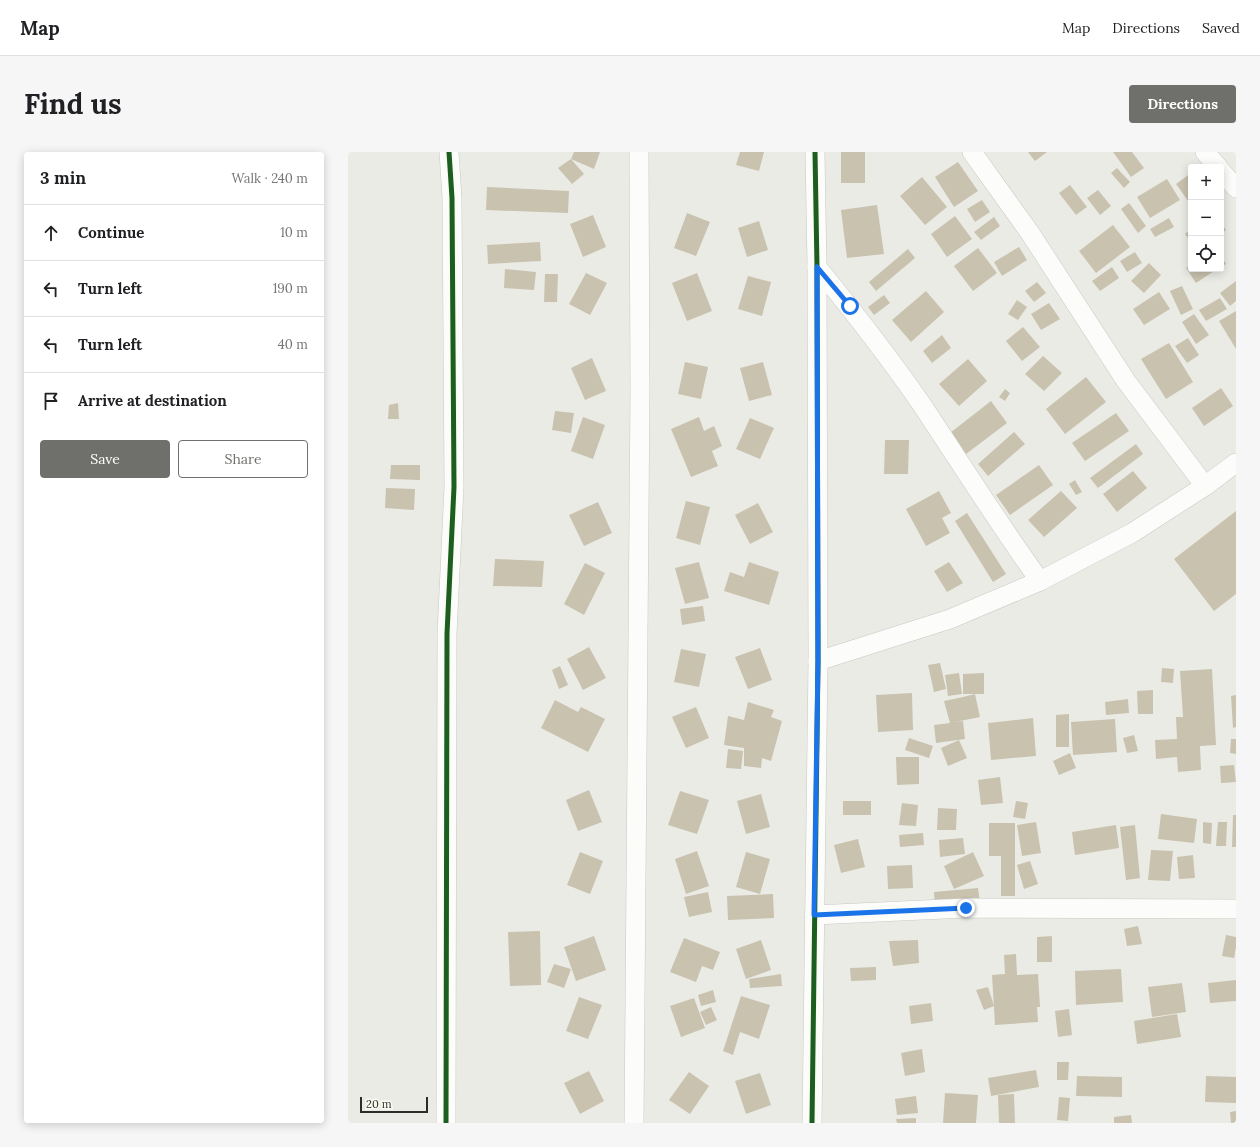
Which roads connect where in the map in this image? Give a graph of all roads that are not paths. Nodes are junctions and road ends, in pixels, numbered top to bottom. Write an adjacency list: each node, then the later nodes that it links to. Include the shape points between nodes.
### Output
1 (449, 152): 16 (street, via 452,198 454,487 447,634)
2 (639, 152): 17 (street, via 640,399)
3 (815, 152): 9 (street)
4 (972, 152): 11 (street, via 1030,233 1126,381)
5 (1205, 152): 6 (street)
6 (1215, 164)
7 (1224, 174): 8 (street)
8 (1236, 188)
9 (817, 267): 12 (street, via 850,306 920,402); 13 (street)
10 (1236, 463): 11 (street)
11 (1205, 486): 12 (street, via 1132,533)
12 (1040, 582): 13 (street, via 950,619)
13 (818, 661): 15 (street)
14 (1236, 909): 15 (street, via 966,908)
15 (814, 915): 18 (street)
16 (446, 1123)
17 (634, 1123)
18 (812, 1123)

